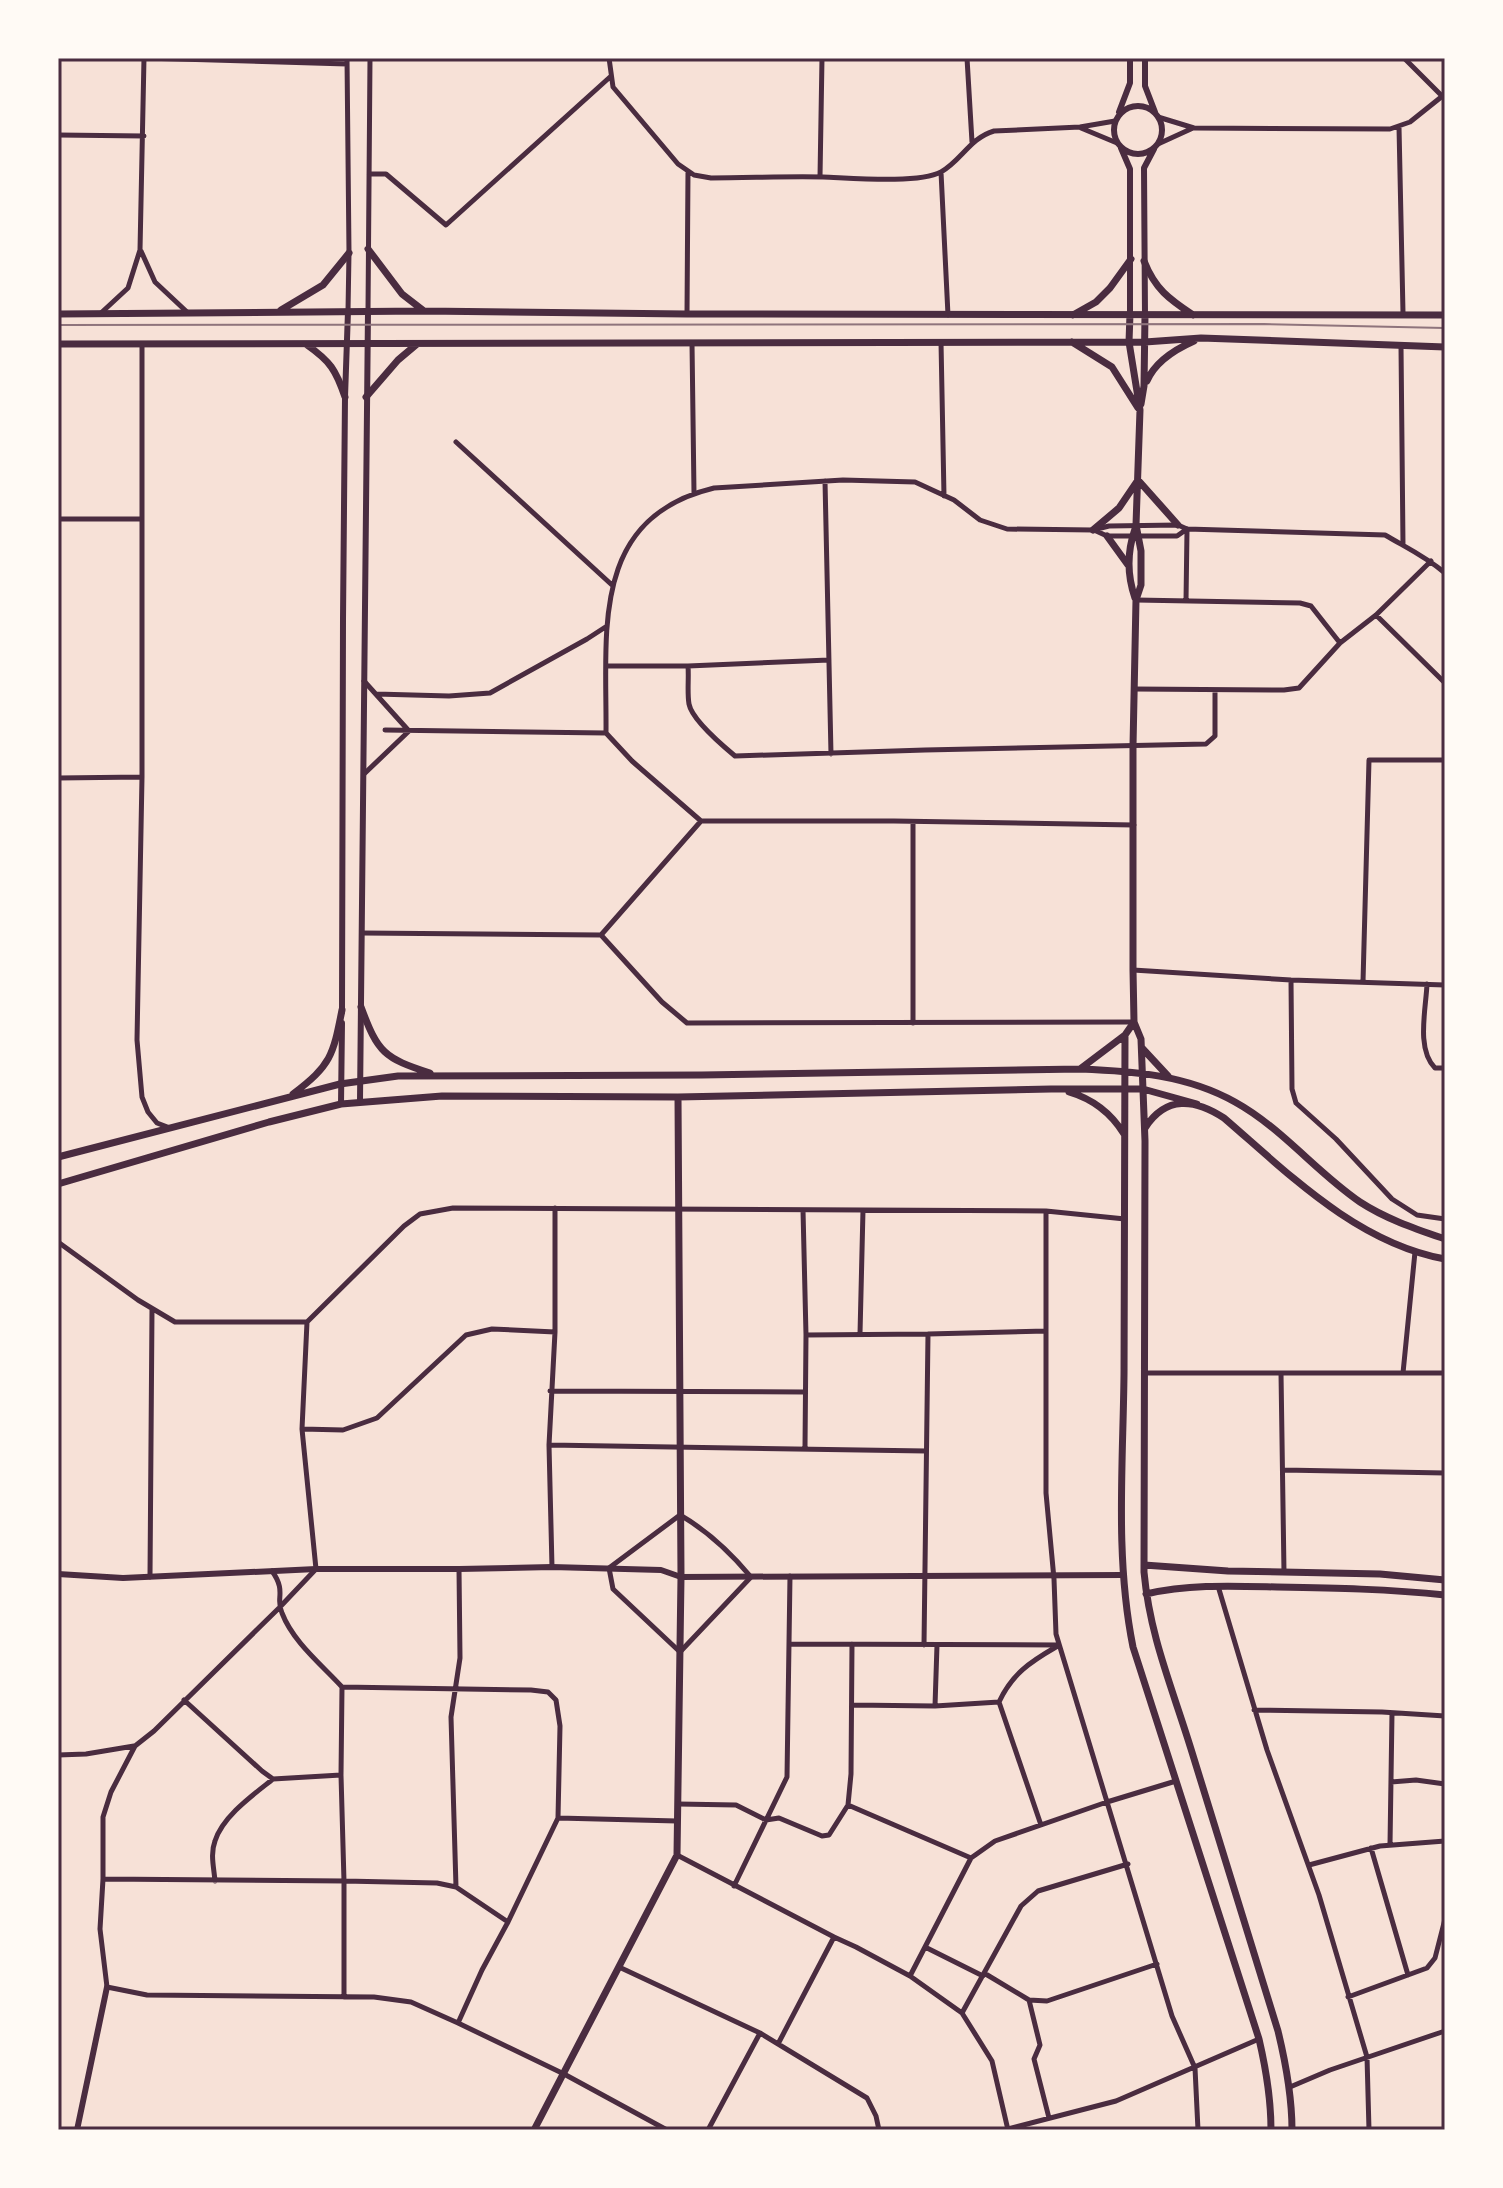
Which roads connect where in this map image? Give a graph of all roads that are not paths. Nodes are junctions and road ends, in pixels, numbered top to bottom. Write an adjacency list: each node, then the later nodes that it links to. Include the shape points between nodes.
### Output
1 (144, 58): 9 (street); 18 (street)
2 (370, 58): 24 (street)
3 (609, 58): 10 (street)
4 (822, 58): 25 (street)
5 (967, 58): 19 (street)
6 (1130, 58): 13 (street, via 1130,83)
7 (1145, 58): 12 (street, via 1145,86)
8 (1404, 58): 11 (street)
9 (347, 61): 28 (street)
10 (610, 77): 22 (street, via 622,98); 24 (street, via 446,225 386,174)
11 (1444, 96): 14 (street)
12 (1156, 114): 13 (street, via 1133,106); 16 (street); 21 (street, via 1162,128)
13 (1116, 118): 15 (street); 20 (street, via 1113,132)
14 (1399, 126): 16 (street); 37 (street)
15 (1080, 127): 19 (street, via 994,131); 20 (street)
16 (1194, 128): 21 (street)
17 (58, 135): 18 (street)
18 (144, 136): 27 (street)
19 (972, 143): 23 (street)
20 (1119, 146): 21 (street, via 1137,154); 29 (street, via 1130,169)
21 (1156, 147): 30 (street, via 1144,168)
22 (688, 171): 25 (street, via 711,178); 39 (street)
23 (941, 172): 25 (street, via 893,179); 41 (street)
24 (369, 174): 26 (street)
25 (820, 177)
26 (368, 249): 32 (street); 33 (main road, via 402,294)
27 (140, 250): 34 (street, via 155,282); 36 (street, via 128,288)
28 (349, 253): 31 (street); 35 (main road, via 323,285)
29 (1131, 259): 40 (street); 42 (main road, via 1096,302)
30 (1144, 261): 43 (street); 45 (main road, via 1161,292)
31 (348, 311): 32 (main road); 35 (main road); 52 (street)
32 (368, 311): 33 (main road); 53 (street)
33 (424, 311): 39 (main road)
34 (187, 312): 35 (main road); 36 (main road)
35 (277, 312)
36 (100, 313): 38 (main road)
37 (1403, 313): 44 (main road); 45 (main road)
38 (58, 314)
39 (687, 314): 41 (main road)
40 (1130, 314): 42 (main road); 43 (main road); 49 (main road)
41 (948, 315): 42 (main road)
42 (1072, 315)
43 (1145, 315): 45 (main road); 50 (main road)
44 (1445, 315)
45 (1195, 316)
46 (1201, 338): 50 (main road); 58 (main road); 60 (main road, via 1165,359)
47 (1070, 341): 48 (main road); 49 (main road); 63 (main road, via 1112,367)
48 (941, 342): 55 (main road); 68 (street)
49 (1129, 342): 50 (main road); 63 (main road)
50 (1145, 342): 60 (main road)
51 (305, 343): 52 (main road); 57 (main road); 61 (main road, via 334,368)
52 (346, 343): 53 (main road); 61 (street)
53 (368, 343): 54 (main road); 62 (street)
54 (419, 343): 55 (main road); 62 (main road)
55 (692, 343): 67 (street)
56 (58, 344): 57 (main road)
57 (142, 344): 70 (street)
58 (1401, 346): 59 (main road); 77 (street)
59 (1445, 347)
60 (1144, 386): 63 (main road)
61 (345, 397): 115 (street)
62 (366, 397): 90 (street)
63 (1140, 410): 65 (main road)
64 (456, 442): 81 (street)
65 (1138, 480): 71 (main road); 72 (main road); 74 (main road, via 1119,508)
66 (825, 481): 67 (street); 68 (street, via 915,482); 87 (street)
67 (694, 493): 81 (street, via 641,529 623,555)
68 (944, 496): 74 (street, via 980,520 1007,529)
69 (58, 519): 70 (street)
70 (141, 519): 102 (street)
71 (1136, 525): 72 (street); 74 (street); 76 (main road)
72 (1178, 525): 73 (street)
73 (1187, 529): 76 (street, via 1177,536); 77 (street, via 1385,535); 83 (street)
74 (1093, 530): 75 (street)
75 (1107, 536): 76 (street); 79 (main road)
76 (1136, 536): 79 (main road); 82 (main road, via 1141,551)
77 (1403, 546): 78 (street)
78 (1431, 561): 80 (street); 84 (street)
79 (1129, 567): 82 (main road)
80 (1445, 573)
81 (612, 585): 85 (street)
82 (1136, 600): 83 (street); 92 (main road)
83 (1186, 601): 86 (street, via 1311,606)
84 (1376, 615): 86 (street); 91 (street)
85 (607, 625): 88 (street); 94 (street, via 490,693)
86 (1340, 643): 93 (street, via 1299,688)
87 (829, 660): 89 (street); 99 (street)
88 (607, 666): 89 (street); 97 (street)
89 (688, 666): 99 (street, via 692,711 735,756)
90 (364, 681): 94 (street); 101 (street)
91 (1445, 683)
92 (1134, 689): 93 (street); 98 (main road)
93 (1215, 690): 98 (street, via 1215,736 1206,744)
94 (376, 694): 96 (street)
95 (385, 730): 96 (street)
96 (409, 731): 97 (street); 101 (street)
97 (606, 733): 104 (street)
98 (1133, 746): 99 (street); 106 (main road)
99 (831, 754)
100 (1445, 760): 111 (street, via 1369,760)
101 (364, 774): 107 (street)
102 (142, 777): 103 (street); 136 (street, via 137,1040 142,1097 157,1123)
103 (58, 778)
104 (701, 821): 105 (street); 108 (street)
105 (913, 822): 106 (street); 117 (street)
106 (1135, 825): 109 (main road)
107 (362, 933): 108 (street); 114 (street)
108 (601, 935): 117 (street, via 687,1023)
109 (1133, 970): 110 (street); 116 (main road)
110 (1291, 980): 111 (street); 147 (street, via 1296,1103 1392,1199 1417,1215)
111 (1363, 982): 112 (street)
112 (1427, 984): 113 (street); 120 (street, via 1427,1060 1435,1068)
113 (1445, 985)
114 (361, 1007): 124 (main road, via 382,1051); 126 (street)
115 (342, 1010): 127 (street); 132 (main road, via 334,1050 320,1072)
116 (1134, 1022): 117 (street); 118 (main road); 119 (main road)
117 (913, 1023)
118 (1125, 1035): 121 (main road); 122 (main road)
119 (1142, 1048): 123 (main road); 125 (main road)
120 (1445, 1068)
121 (1080, 1069): 122 (main road); 124 (main road)
122 (1125, 1070): 123 (main road); 129 (main road)
123 (1144, 1073): 125 (main road); 130 (main road)
124 (436, 1075): 126 (main road)
125 (1170, 1077): 148 (main road, via 1234,1101 1362,1203)
126 (359, 1081): 127 (main road); 133 (street)
127 (340, 1084): 132 (main road); 134 (street)
128 (1051, 1089): 129 (main road); 131 (main road); 138 (main road, via 1093,1102)
129 (1125, 1089): 130 (main road); 138 (main road)
130 (1143, 1089): 135 (main road); 137 (main road)
131 (678, 1097): 133 (main road); 142 (main road)
132 (288, 1098): 136 (main road)
133 (360, 1101): 134 (main road)
134 (341, 1104): 140 (main road)
135 (1197, 1104): 137 (main road, via 1169,1107); 150 (main road, via 1224,1118 1320,1199)
136 (171, 1128): 139 (main road)
137 (1144, 1129): 159 (main road)
138 (1126, 1138): 146 (main road)
139 (58, 1157)
140 (58, 1184)
141 (555, 1208): 142 (street); 153 (street, via 453,1208 420,1214); 155 (street)
142 (678, 1209): 143 (street); 164 (main road)
143 (803, 1210): 144 (street); 158 (street)
144 (863, 1210): 145 (street); 156 (street)
145 (1046, 1211): 146 (street); 154 (street)
146 (1126, 1219): 183 (main road)
147 (1445, 1219)
148 (1445, 1239)
149 (58, 1242): 152 (street)
150 (1415, 1252): 151 (main road); 161 (street)
151 (1445, 1259)
152 (152, 1308): 153 (street, via 175,1322); 186 (street)
153 (307, 1322): 166 (street)
154 (1046, 1331): 157 (street); 182 (street, via 1046,1493)
155 (555, 1332): 163 (street); 166 (street, via 492,1329 466,1335 377,1418 343,1430)
156 (860, 1334): 157 (street); 158 (street)
157 (928, 1334): 170 (street)
158 (806, 1335): 165 (street)
159 (1145, 1373): 160 (street); 174 (main road)
160 (1281, 1373): 161 (street); 171 (street)
161 (1403, 1373): 162 (street)
162 (1445, 1373)
163 (550, 1391): 164 (street); 167 (street)
164 (680, 1392): 165 (street); 169 (main road)
165 (804, 1392): 168 (street)
166 (302, 1429): 177 (street)
167 (549, 1445): 169 (street); 175 (street)
168 (805, 1447): 169 (street); 170 (street)
169 (680, 1448): 173 (main road)
170 (926, 1451): 185 (street)
171 (1283, 1470): 172 (street); 180 (street)
172 (1445, 1473)
173 (680, 1515): 176 (street); 187 (main road); 188 (street, via 716,1540)
174 (1144, 1565): 180 (main road); 191 (main road)
175 (552, 1567): 176 (street); 178 (street)
176 (609, 1568): 187 (street, via 661,1570); 199 (street, via 613,1589)
177 (316, 1569): 178 (street); 179 (street); 193 (street)
178 (459, 1569): 201 (street, via 460,1658)
179 (272, 1571): 186 (street); 193 (street, via 281,1591)
180 (1284, 1572): 189 (main road)
181 (58, 1574): 186 (street)
182 (1054, 1574): 183 (street); 185 (street); 198 (street)
183 (1123, 1575): 213 (main road, via 1133,1647)
184 (790, 1576): 185 (street); 188 (street); 194 (street)
185 (924, 1576): 196 (street)
186 (150, 1577)
187 (681, 1577): 188 (street); 199 (main road)
188 (751, 1577): 199 (street)
189 (1445, 1580)
190 (1218, 1586): 191 (main road); 192 (main road); 206 (street)
191 (1146, 1594): 257 (main road, via 1161,1661 1266,1992)
192 (1445, 1595)
193 (279, 1608): 200 (street, via 290,1630); 202 (street)
194 (790, 1644): 195 (street); 220 (street, via 787,1777)
195 (852, 1644): 196 (street); 204 (street)
196 (924, 1645): 197 (street)
197 (937, 1645): 198 (street); 205 (street)
198 (1059, 1645): 203 (street, via 1021,1670); 216 (street)
199 (680, 1652): 217 (main road)
200 (342, 1687): 201 (street); 211 (street)
201 (454, 1689): 219 (street, via 531,1690 548,1692 556,1700); 234 (street)
202 (183, 1700): 209 (street); 212 (street)
203 (999, 1702): 205 (street); 222 (street)
204 (852, 1705): 205 (street); 218 (street)
205 (935, 1706)
206 (1254, 1710): 207 (street); 229 (street)
207 (1392, 1713): 208 (street); 214 (street)
208 (1445, 1716)
209 (135, 1746): 210 (street); 230 (street, via 103,1817)
210 (58, 1755)
211 (341, 1775): 212 (street); 232 (street)
212 (273, 1779): 231 (street, via 220,1830 214,1843)
213 (1176, 1781): 216 (street); 252 (main road)
214 (1391, 1782): 215 (street); 224 (street)
215 (1445, 1784)
216 (1107, 1802): 222 (street); 228 (street)
217 (678, 1804): 220 (street, via 736,1805); 221 (main road)
218 (848, 1805): 220 (street, via 829,1835 779,1818); 227 (street)
219 (558, 1818): 221 (street); 236 (street)
220 (766, 1820): 233 (street)
221 (677, 1821): 226 (main road)
222 (1041, 1825): 227 (street, via 995,1841)
223 (1445, 1841): 224 (street)
224 (1390, 1845): 225 (street)
225 (1371, 1848): 229 (street); 242 (street)
226 (677, 1855): 233 (street); 240 (main road)
227 (971, 1858): 238 (street)
228 (1128, 1864): 239 (street); 241 (street, via 1038,1891 1021,1906)
229 (1308, 1865): 246 (street)
230 (103, 1879): 231 (street); 244 (street, via 100,1929)
231 (215, 1881): 232 (street)
232 (344, 1881): 234 (street); 245 (street)
233 (734, 1886): 237 (street)
234 (456, 1887): 236 (street)
235 (1445, 1919): 242 (street, via 1435,1958 1427,1968)
236 (508, 1922): 249 (street)
237 (834, 1937): 243 (street); 253 (street)
238 (925, 1947): 241 (street); 243 (street)
239 (1157, 1964): 247 (street, via 1047,2001); 255 (street)
240 (619, 1967): 251 (street); 256 (main road)
241 (984, 1975): 247 (street); 248 (street)
242 (1408, 1975): 246 (street)
243 (910, 1976): 248 (street)
244 (107, 1987): 245 (street, via 147,1995); 259 (street)
245 (344, 1997): 249 (street, via 411,2002)
246 (1348, 1997): 254 (street)
247 (1029, 2000): 258 (street, via 1040,2045 1034,2059)
248 (962, 2013): 264 (street, via 992,2061)
249 (458, 2023): 256 (street)
250 (1445, 2031): 254 (street)
251 (760, 2033): 253 (street); 262 (street)
252 (1259, 2039): 255 (street); 266 (main road)
253 (778, 2044): 263 (street, via 867,2098)
254 (1367, 2057): 257 (street); 268 (street)
255 (1195, 2068): 258 (street, via 1116,2101); 265 (street)
256 (564, 2074): 260 (main road); 261 (street)
257 (1290, 2087): 267 (main road)
258 (1049, 2118): 264 (street)
259 (77, 2130)
260 (534, 2130)
261 (667, 2130)
262 (708, 2130)
263 (879, 2130)
264 (1007, 2130)
265 (1198, 2130)
266 (1271, 2130)
267 (1292, 2130)
268 (1369, 2130)

